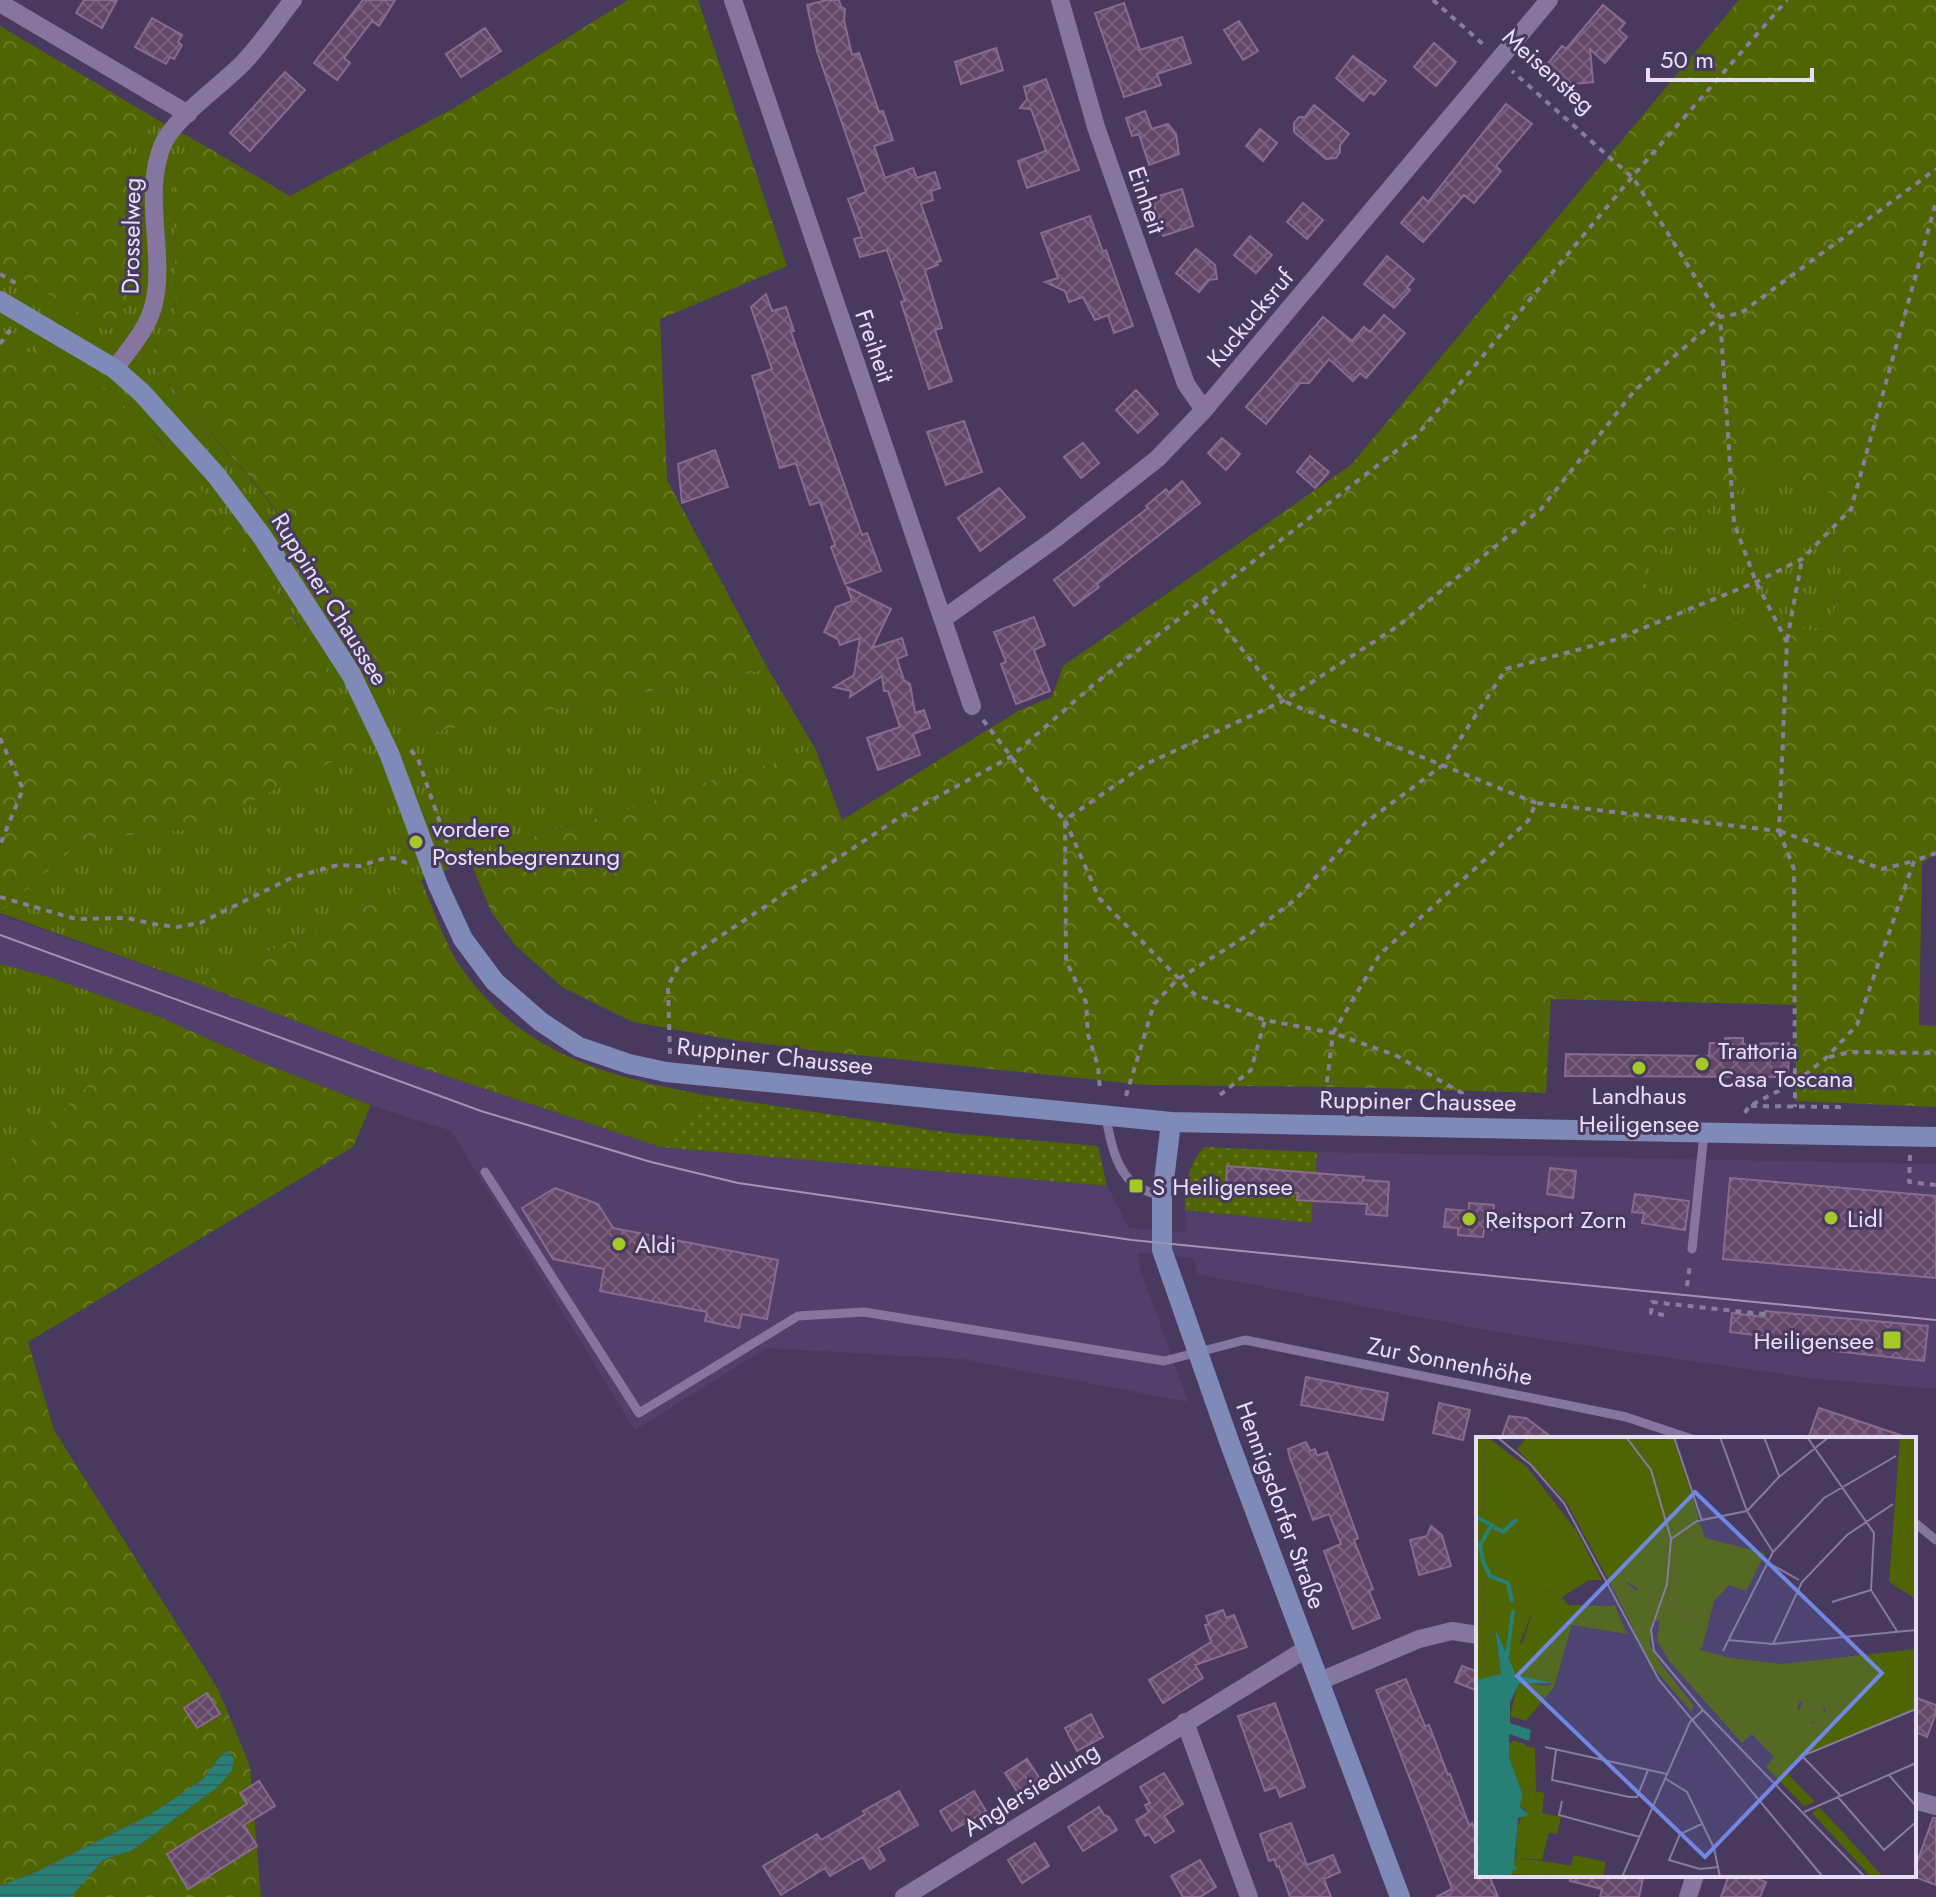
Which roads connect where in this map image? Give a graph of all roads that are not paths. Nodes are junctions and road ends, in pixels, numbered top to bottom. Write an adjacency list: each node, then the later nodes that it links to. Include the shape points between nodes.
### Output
1 (293, 0): 6 (street, Drosselweg, via 245,61)
2 (1060, 0): 9 (street, Einheit, via 1096,127 1186,384)
3 (1549, 0): 9 (street, Kuckucksruf)
4 (737, 1): 10 (street, Freiheit)
5 (0, 3): 6 (street)
6 (188, 114): 8 (street, Drosselweg, via 165,141 158,161 153,306)
7 (0, 301): 8 (main road, Ruppiner Chaussee)
8 (115, 369): 12 (main road, Ruppiner Chaussee, via 216,475 325,630 375,720 463,939 512,999 559,1035 602,1056 666,1072)
9 (1204, 410): 10 (street, Kuckucksruf, via 1157,459)
10 (943, 619): 11 (street, Freiheit)
11 (972, 706)
12 (1105, 1114): 13 (main road, Ruppiner Chaussee); 17 (lane, via 1112,1149 1125,1171 1136,1186)
13 (1171, 1122): 14 (main road, Ruppiner Chaussee); 17 (main road, Hennigsdorfer Straße)
14 (1704, 1134): 15 (main road, Ruppiner Chaussee); 18 (lane)
15 (1936, 1137)
16 (485, 1172): 19 (lane, Zur Sonnenhöhe, via 639,1413 798,1316 864,1312 1164,1361)
17 (1162, 1197): 19 (main road, Hennigsdorfer Straße, via 1162,1250)
18 (1692, 1249)
19 (1199, 1353): 20 (lane, Zur Sonnenhöhe, via 1245,1340 1626,1417); 24 (main road, Hennigsdorfer Straße)
20 (1686, 1437)
21 (1916, 1524): 22 (lane)
22 (1936, 1540)
23 (1476, 1635): 25 (street, via 1452,1631 1419,1639)
24 (1306, 1649): 25 (main road, Hennigsdorfer Straße); 26 (street, Anglersiedlung)
25 (1320, 1681): 32 (main road, Hennigsdorfer Straße)
26 (1185, 1722): 30 (street, Anglersiedlung); 31 (street)
27 (1916, 1801): 28 (street)
28 (1936, 1806)
29 (1694, 1877): 33 (street)
30 (904, 1897)
31 (1249, 1897)
32 (1400, 1897)
33 (1688, 1897)

